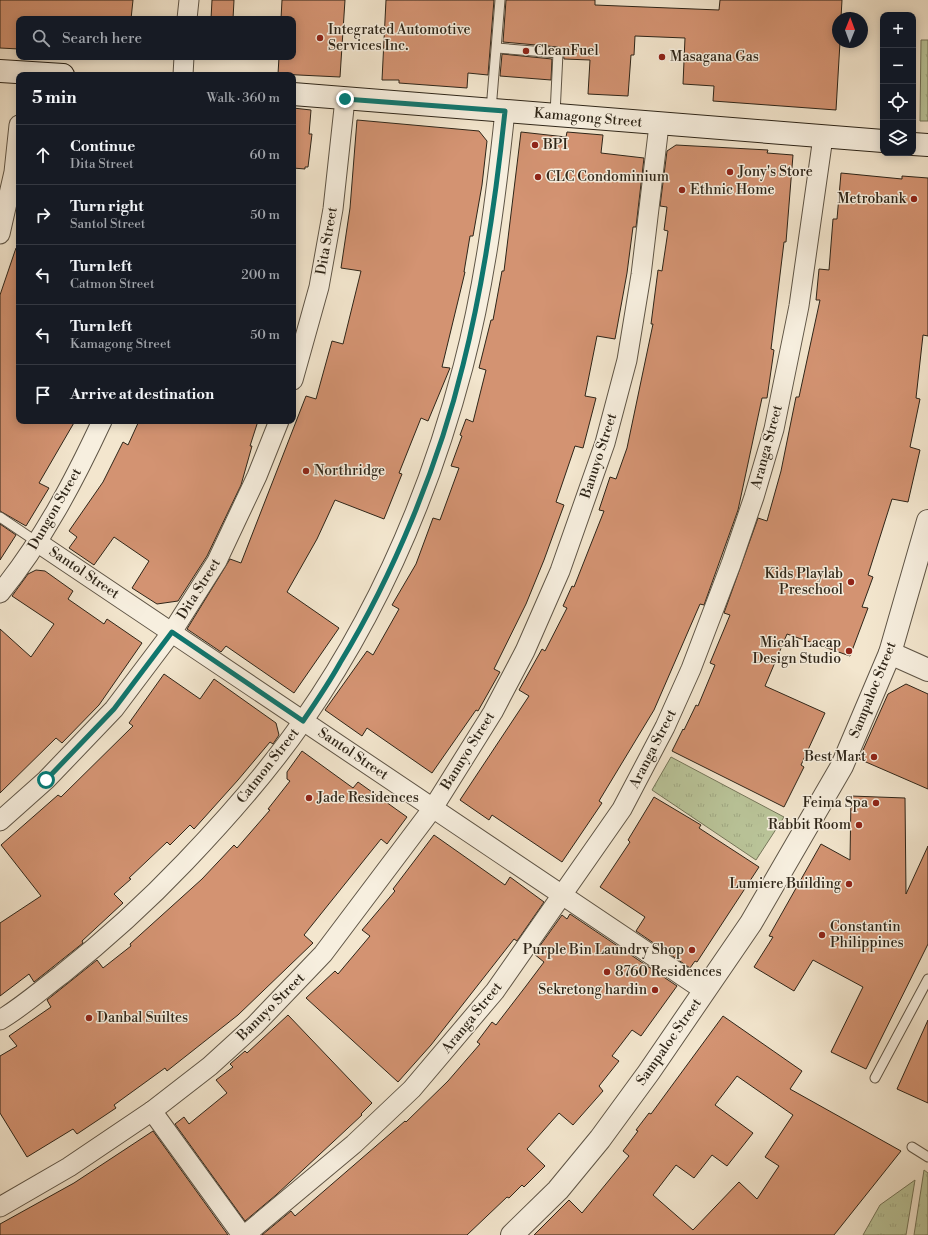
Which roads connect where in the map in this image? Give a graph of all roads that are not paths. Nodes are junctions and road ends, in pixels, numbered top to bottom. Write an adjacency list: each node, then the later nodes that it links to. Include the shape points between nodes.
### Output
1 (189, 0): 3 (street)
2 (500, 0): 4 (lane)
3 (187, 16)
4 (496, 48): 11 (lane); 12 (lane, via 558,53)
5 (184, 60): 7 (street)
6 (0, 71): 8 (street)
7 (183, 72)
8 (16, 73)
9 (296, 94): 10 (street, Kamagong Street)
10 (345, 99): 11 (street, Kamagong Street); 20 (street, Dita Street, via 333,209 319,287)
11 (498, 111): 12 (street, Kamagong Street); 30 (street, Catmon Street, via 488,247 463,367 444,433 414,512 379,592 341,663)
12 (554, 115): 13 (street, Kamagong Street)
13 (659, 125): 14 (street, Kamagong Street); 31 (street, Banuyo Street, via 641,275 627,360 605,443 560,571 524,651 493,712)
14 (823, 137): 15 (street, Kamagong Street); 33 (street, Aranga Street, via 799,306 774,429 731,564 696,656 665,727 622,809)
15 (880, 142)
16 (916, 144): 17 (street)
17 (928, 145)
18 (16, 153): 19 (street)
19 (0, 234)
20 (296, 369)
21 (101, 424): 25 (street, Dungon Street)
22 (278, 424): 27 (street, Dita Street, via 257,476 217,561)
23 (0, 517): 25 (lane, Santol Street)
24 (928, 521): 28 (street, Sampaloc Street)
25 (37, 542): 26 (street, Dungon Street); 27 (street, Santol Street)
26 (0, 594)
27 (172, 632): 30 (street, Santol Street); 32 (street, Dita Street, via 114,709 46,780)
28 (890, 653): 29 (street); 35 (street, Sampaloc Street, via 842,766 751,923)
29 (928, 670)
30 (303, 721): 31 (street, Santol Street); 36 (street, Catmon Street, via 261,777 210,836 147,902 95,948)
31 (433, 808): 33 (street, Santol Street); 38 (street, Banuyo Street, via 323,954 250,1030 210,1066)
32 (0, 821)
33 (563, 896): 35 (street, Santol Street); 42 (street, Aranga Street, via 496,991 412,1089 354,1144)
34 (928, 979): 37 (lane)
35 (705, 991): 43 (street, Sampaloc Street, via 600,1139 558,1190)
36 (0, 1020)
37 (875, 1078)
38 (152, 1111): 41 (street, Banuyo Street, via 69,1167); 42 (street)
39 (912, 1147): 40 (lane)
40 (928, 1157)
41 (0, 1207)
42 (243, 1235)
43 (512, 1235)

